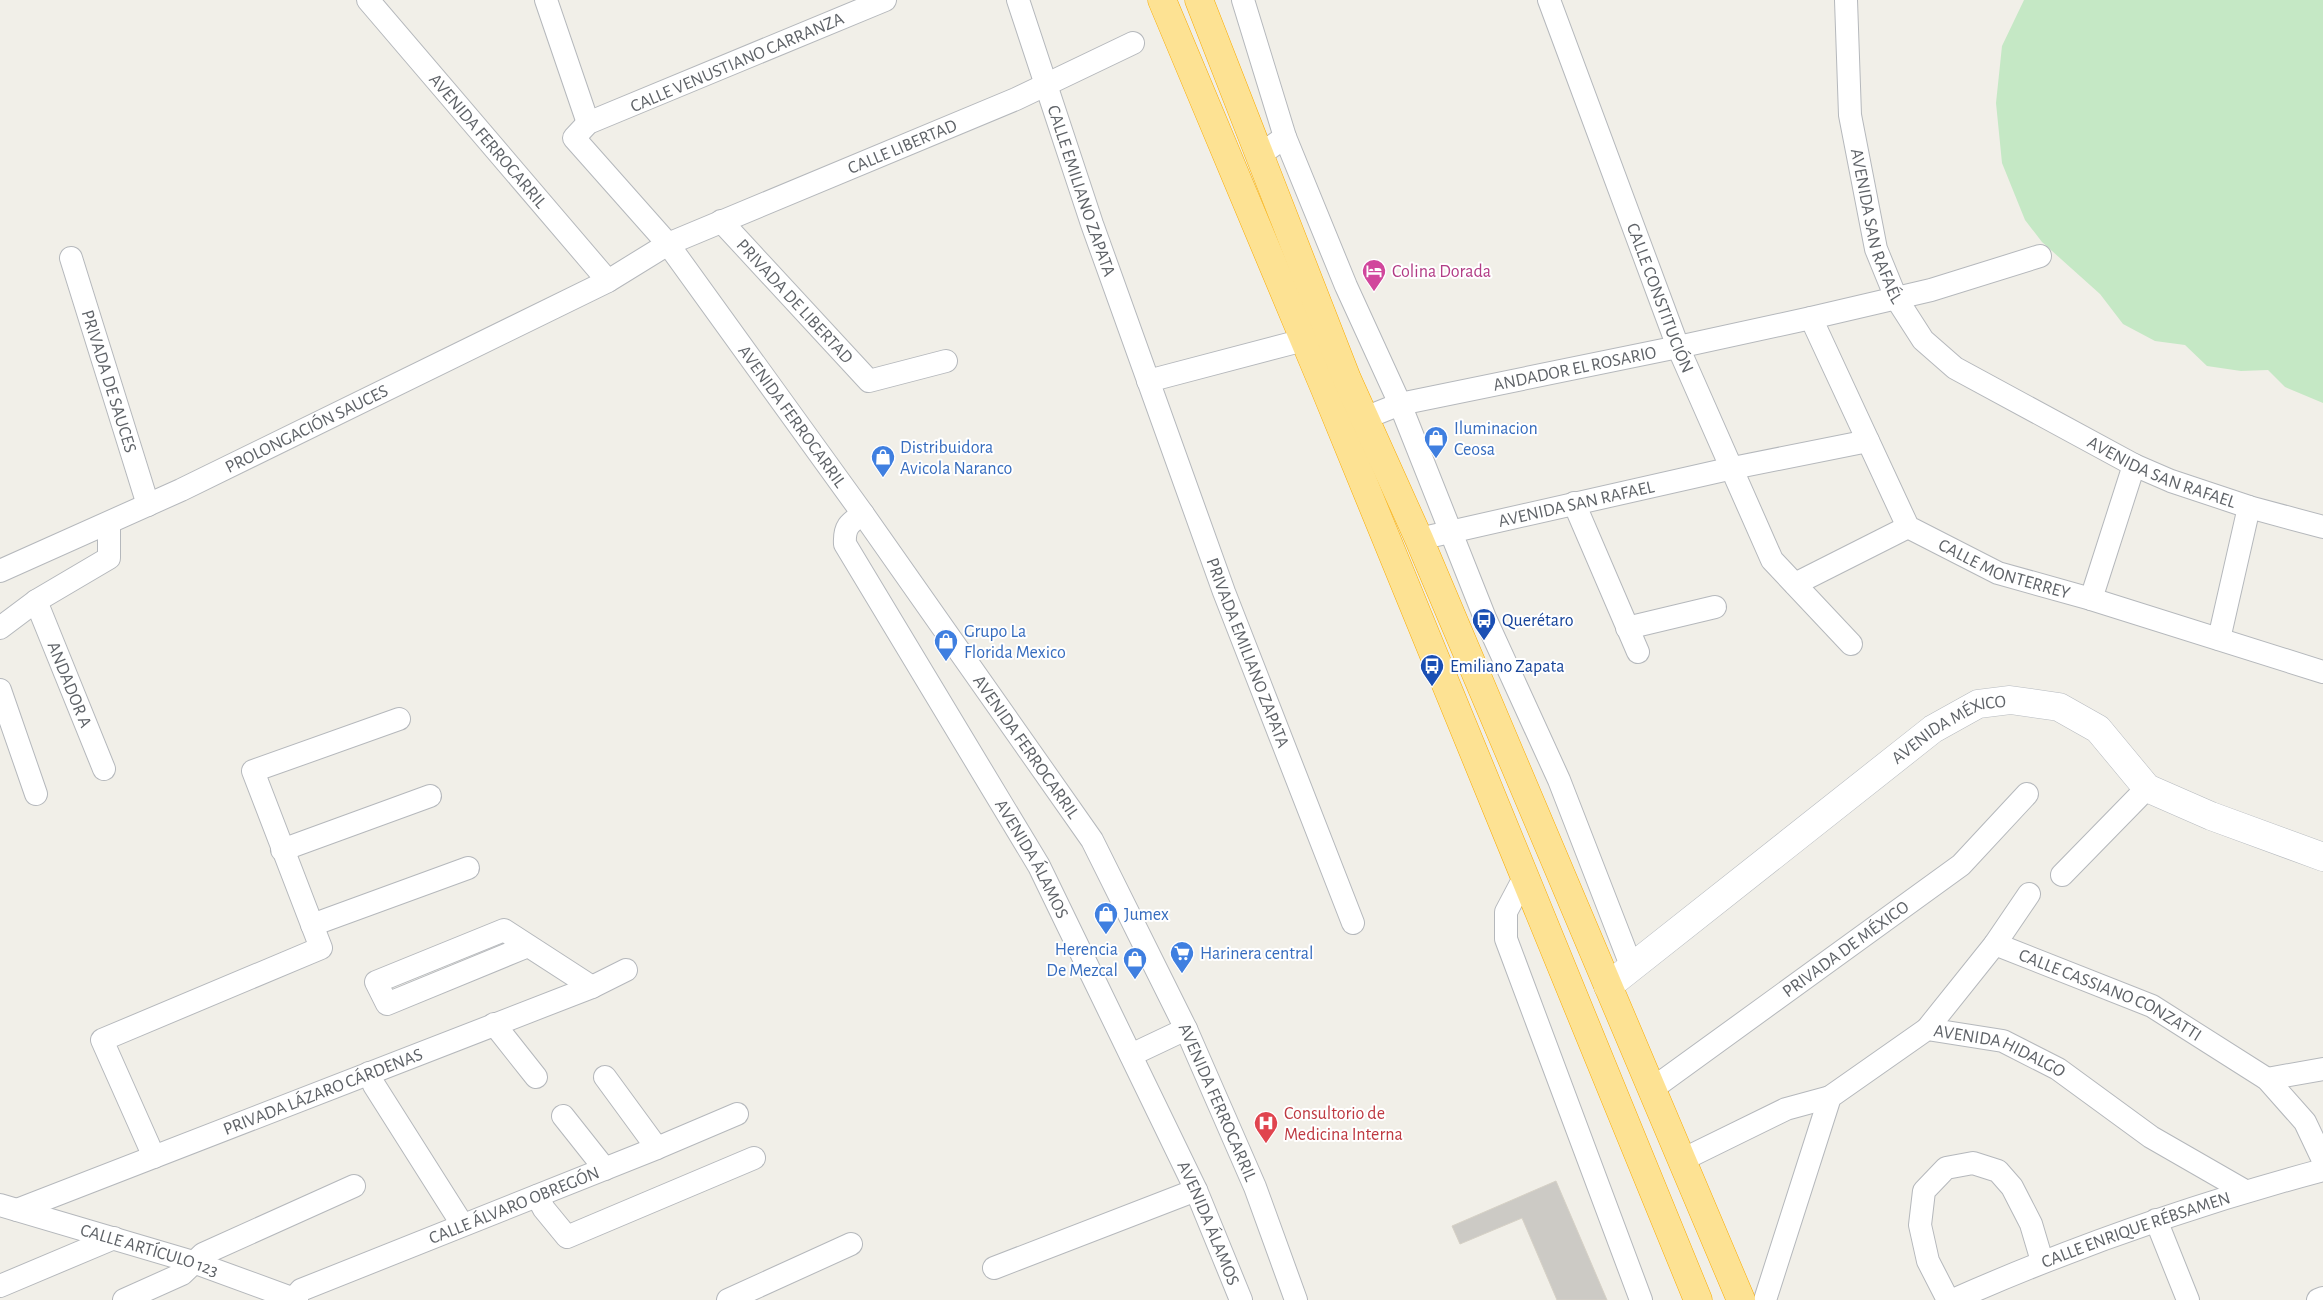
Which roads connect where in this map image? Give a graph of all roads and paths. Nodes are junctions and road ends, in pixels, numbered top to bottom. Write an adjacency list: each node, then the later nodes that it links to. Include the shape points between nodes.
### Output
1 (368, 0): 19 (street, AVENIDA FERROCARRIL)
2 (546, 0): 12 (street)
3 (885, 0): 12 (street, CALLE VENUSTIANO CARRANZA)
4 (1018, 0): 11 (street, CALLE EMILIANO ZAPATA)
5 (1162, 0): 22 (highway)
6 (1199, 0): 14 (highway)
7 (1242, 0): 13 (street)
8 (1549, 0): 23 (street, CALLE CONSTITUCIÓN)
9 (1846, 0): 20 (street, AVENIDA SAN RAFAÉL, via 1850,115 1876,249)
10 (1134, 43): 11 (street, CALLE LIBERTAD)
11 (1046, 84): 15 (street, CALLE LIBERTAD); 25 (street, CALLE EMILIANO ZAPATA)
12 (588, 123): 16 (street, AVENIDA FERROCARRIL, via 574,138)
13 (1285, 137): 14 (street); 27 (street, via 1346,286)
14 (1260, 154): 28 (highway)
15 (721, 221): 16 (street, CALLE LIBERTAD); 24 (street, PRIVADA DE LIBERTAD, via 870,381)
16 (668, 244): 19 (street, PROLONGACIÓN SAUCES); 35 (street, AVENIDA FERROCARRIL)
17 (2040, 256): 20 (street, ANDADOR EL ROSARIO)
18 (71, 258): 33 (street, PRIVADA DE SAUCES)
19 (608, 281): 33 (street, PROLONGACIÓN SAUCES)
20 (1896, 298): 21 (street, ANDADOR EL ROSARIO); 26 (street, AVENIDA SAN RAFAÉL, via 1924,340 1955,368)
21 (1811, 318): 23 (street, ANDADOR EL ROSARIO); 29 (street)
22 (1304, 340): 25 (street); 63 (highway)
23 (1678, 348): 27 (street, ANDADOR EL ROSARIO); 31 (street, CALLE CONSTITUCIÓN)
24 (946, 361)
25 (1148, 381): 65 (street, PRIVADA EMILIANO ZAPATA, via 1224,592)
26 (2008, 396): 30 (street, AVENIDA SAN RAFAEL)
27 (1400, 404): 28 (street, ANDADOR EL ROSARIO); 39 (street)
28 (1365, 418): 40 (highway)
29 (1868, 441): 31 (street); 37 (street)
30 (2134, 464): 34 (street, AVENIDA SAN RAFAEL, via 2171,481); 43 (street)
31 (1733, 468): 32 (street, AVENIDA SAN RAFAEL); 42 (street, CALLE CONSTITUCIÓN, via 1772,560)
32 (1574, 503): 39 (street, AVENIDA SAN RAFAEL); 47 (street)
33 (148, 505): 36 (street, PROLONGACIÓN SAUCES)
34 (2249, 507): 38 (street, AVENIDA SAN RAFAEL); 48 (street)
35 (863, 514): 74 (street, AVENIDA FERROCARRIL, via 1092,840); 76 (street, AVENIDA ÁLAMOS, via 849,523 844,532 845,544 1039,866)
36 (109, 523): 41 (street, PROLONGACIÓN SAUCES); 44 (street, via 109,558)
37 (1908, 527): 42 (street); 43 (street, CALLE MONTERREY, via 1998,573)
38 (2323, 527)
39 (1449, 531): 40 (street, AVENIDA SAN RAFAEL); 69 (street, via 1484,618 1559,780)
40 (1419, 538): 71 (highway)
41 (0, 571)
42 (1795, 584): 49 (street, CALLE CONSTITUCIÓN)
43 (2091, 599): 48 (street, CALLE MONTERREY)
44 (36, 601): 46 (street); 54 (street, ANDADOR A)
45 (1715, 607): 47 (street)
46 (0, 628)
47 (1627, 628): 50 (street)
48 (2219, 640): 51 (street, CALLE MONTERREY)
49 (1851, 644)
50 (1638, 652)
51 (2323, 672)
52 (0, 690): 56 (street)
53 (399, 719): 59 (street, via 253,771)
54 (104, 769)
55 (2147, 788): 60 (street, AVENIDA MÉXICO, via 2211,816); 62 (street); 69 (street, AVENIDA MÉXICO, via 2098,729 2059,707 2010,700 1978,704 1933,729)
56 (36, 794)
57 (2027, 794): 82 (street, PRIVADA DE MÉXICO, via 1962,865)
58 (430, 796): 59 (street)
59 (282, 850): 66 (street)
60 (2323, 857)
61 (468, 868): 66 (street)
62 (2062, 875)
63 (1525, 876): 113 (street, via 1506,912 1506,939); 114 (highway)
64 (2029, 894): 67 (street)
65 (1352, 922)
66 (312, 925): 87 (street, via 321,948 102,1040)
67 (1995, 944): 75 (street); 81 (street, CALLE CASSIANO CONZATTI, via 2152,1006)
68 (528, 946): 68 (street, via 387,1004 376,982 504,930); 72 (street)
69 (1632, 968): 71 (street, AVENIDA MÉXICO)
70 (626, 970): 72 (street, PRIVADA LÁZARO CÁRDENAS)
71 (1608, 986): 82 (highway)
72 (592, 987): 73 (street, PRIVADA LÁZARO CÁRDENAS)
73 (494, 1024): 78 (street, PRIVADA LÁZARO CÁRDENAS); 79 (street)
74 (1186, 1028): 76 (street); 112 (street, AVENIDA FERROCARRIL, via 1254,1187)
75 (1926, 1029): 83 (street, AVENIDA HIDALGO); 95 (street, AVENIDA HIDALGO, via 2003,1040 2058,1069 2151,1137)
76 (1131, 1055): 94 (street, AVENIDA ÁLAMOS)
77 (2323, 1069): 81 (street)
78 (369, 1073): 87 (street, PRIVADA LÁZARO CÁRDENAS); 99 (street)
79 (536, 1077)
80 (605, 1077): 86 (street)
81 (2267, 1079): 90 (street, CALLE CASSIANO CONZATTI, via 2305,1122)
82 (1652, 1089): 89 (highway)
83 (1830, 1096): 89 (street, AVENIDA HIDALGO, via 1786,1108); 116 (street)
84 (737, 1114): 86 (street, CALLE ÁLVARO OBREGÓN)
85 (563, 1116): 91 (street)
86 (657, 1148): 91 (street, CALLE ÁLVARO OBREGÓN)
87 (154, 1157): 97 (street, PRIVADA LÁZARO CÁRDENAS)
88 (754, 1158): 96 (street, via 567,1237)
89 (1682, 1160): 115 (highway)
90 (2323, 1160)
91 (605, 1169): 96 (street, CALLE ÁLVARO OBREGÓN)
92 (2323, 1170): 95 (street, CALLE ENRIQUE RÉBSAMEN)
93 (354, 1186): 103 (street, via 203,1254)
94 (1196, 1190): 104 (street); 111 (street, AVENIDA ÁLAMOS)
95 (2245, 1191): 98 (street, CALLE ENRIQUE RÉBSAMEN)
96 (537, 1196): 99 (street, CALLE ÁLVARO OBREGÓN)
97 (8, 1207): 100 (street, CALLE ARTÍCULO 123)
98 (2156, 1220): 102 (street, CALLE ENRIQUE RÉBSAMEN); 119 (street)
99 (462, 1224): 108 (street, CALLE ÁLVARO OBREGÓN, via 301,1290)
100 (114, 1238): 103 (street, CALLE ARTÍCULO 123); 105 (street)
101 (851, 1244): 110 (street)
102 (2042, 1261): 106 (street, CALLE ENRIQUE RÉBSAMEN); 117 (street, via 2030,1224 2012,1187 1998,1171 1973,1163 1946,1168 1924,1191 1920,1225 1928,1261)
103 (193, 1262): 108 (street, CALLE ARTÍCULO 123); 109 (street, via 182,1274)
104 (994, 1268)
105 (0, 1286)
106 (2000, 1291): 118 (street, CALLE ENRIQUE RÉBSAMEN)
107 (2323, 1298): 120 (street)
108 (296, 1299)
109 (124, 1300)
110 (728, 1300)
111 (1241, 1300)
112 (1296, 1300)
113 (1640, 1300)
114 (1698, 1300)
115 (1740, 1300)
116 (1765, 1300)
117 (1948, 1300)
118 (1953, 1300)
119 (2188, 1300)
120 (2318, 1300)

